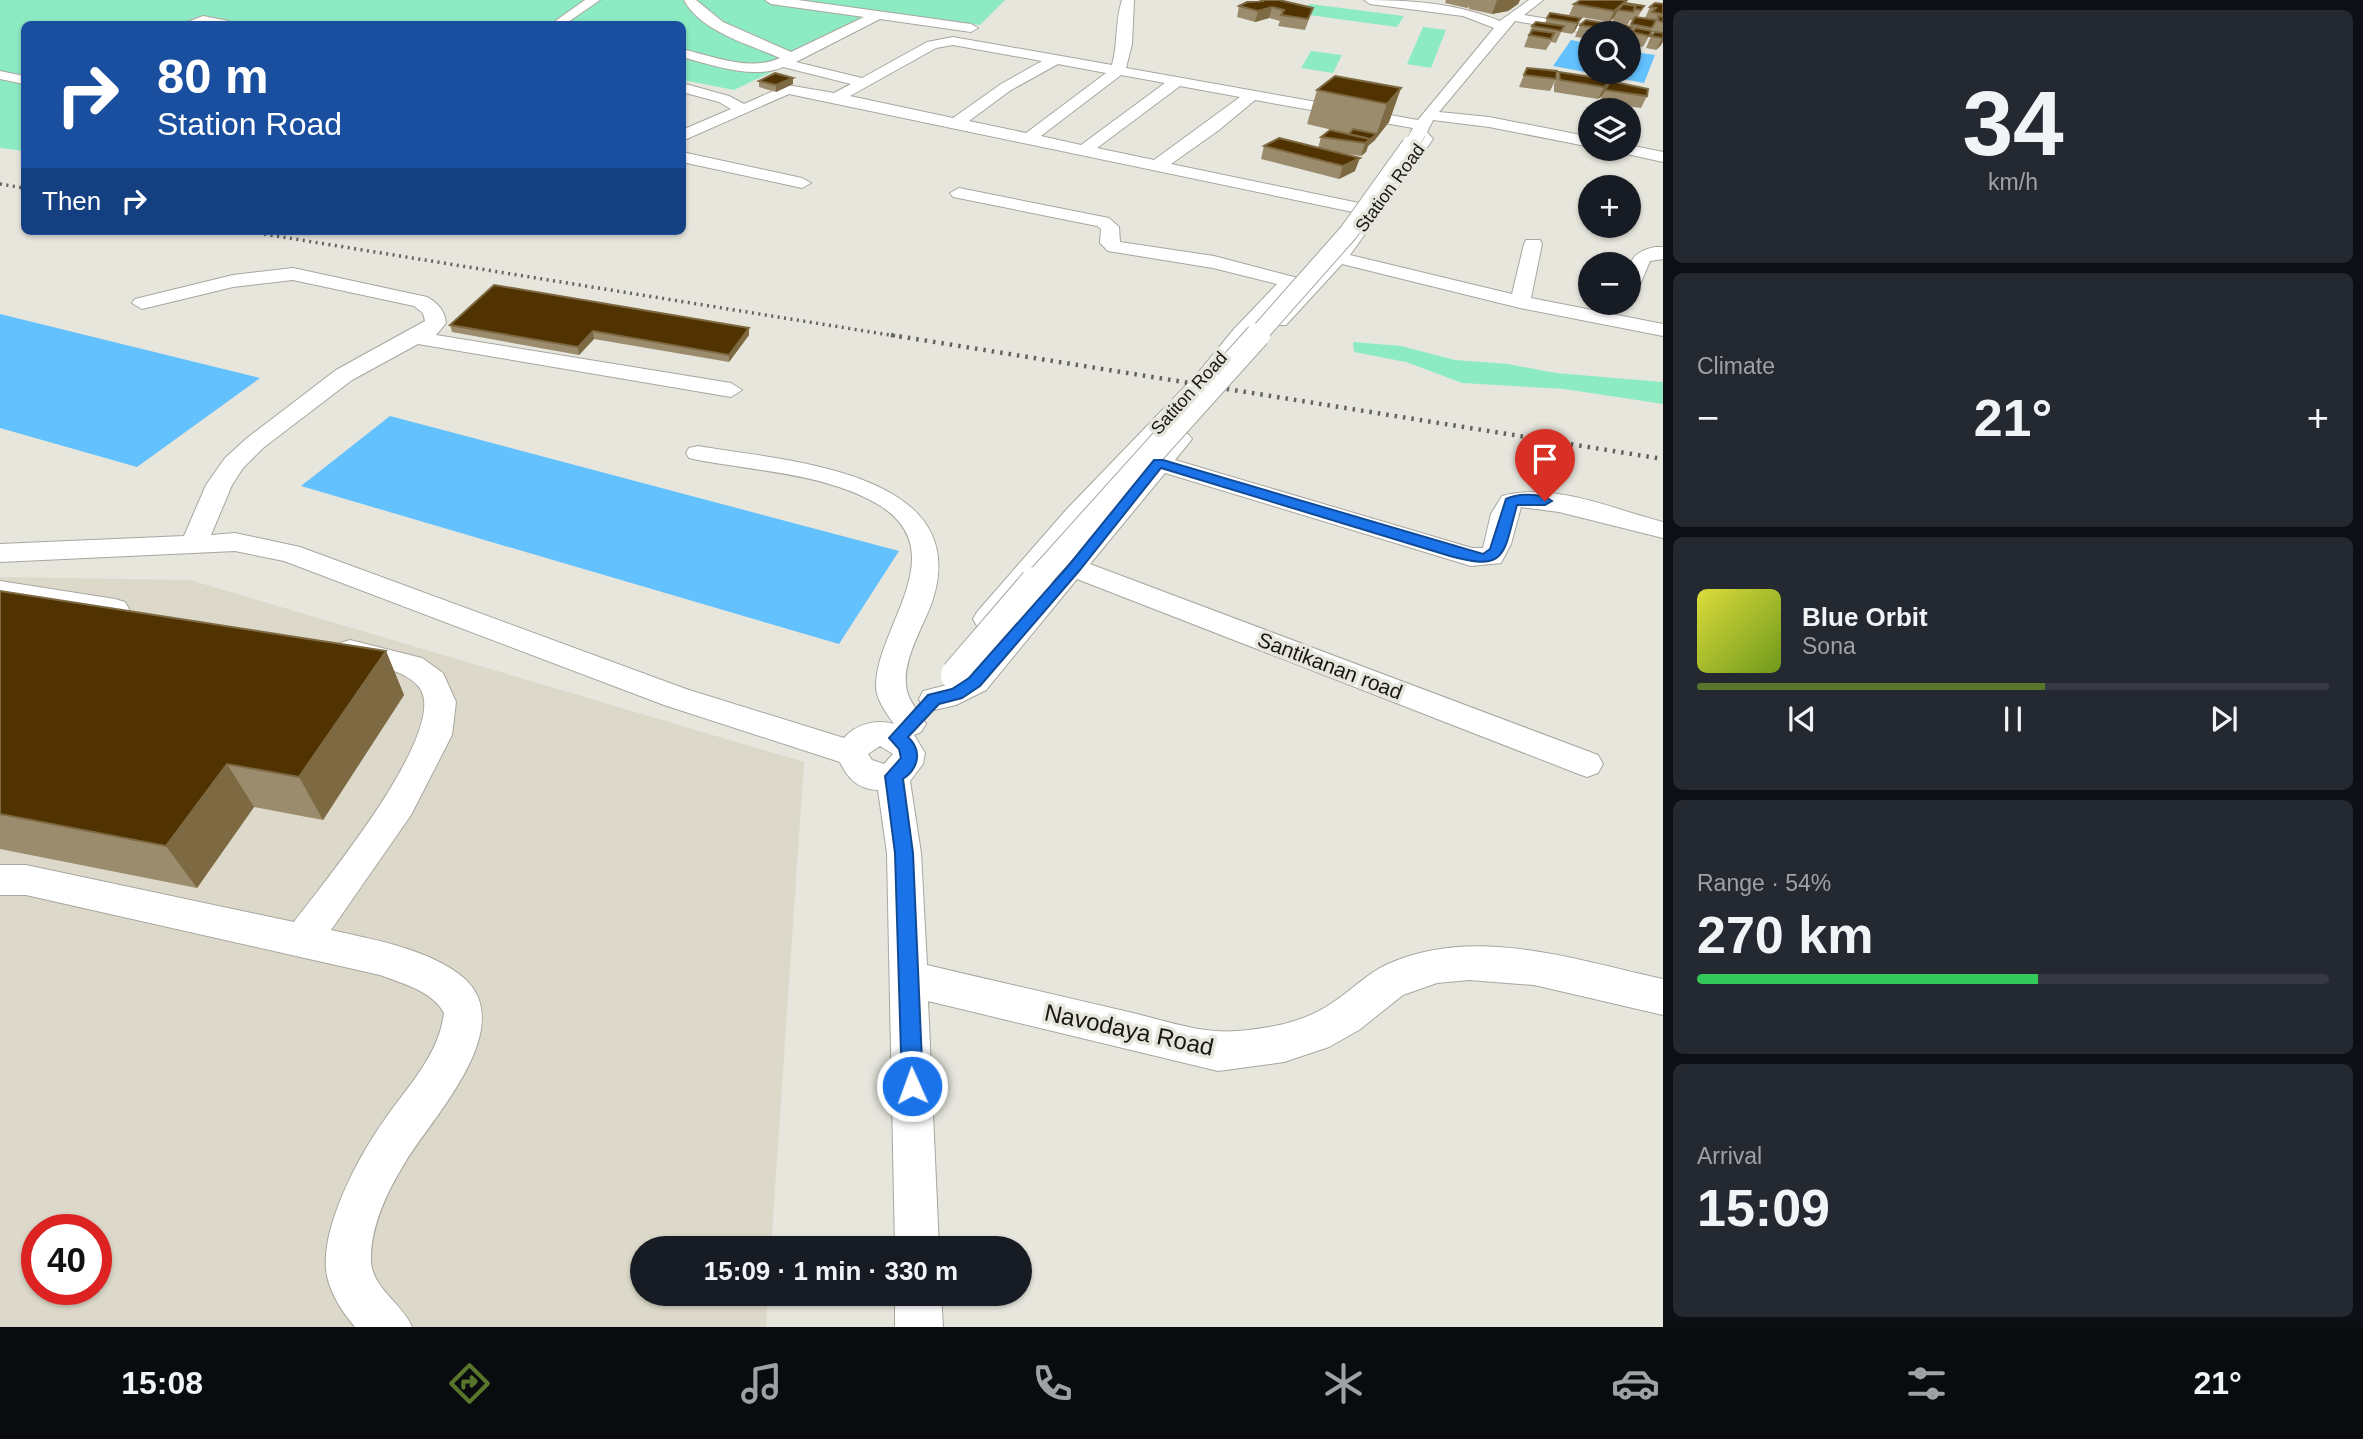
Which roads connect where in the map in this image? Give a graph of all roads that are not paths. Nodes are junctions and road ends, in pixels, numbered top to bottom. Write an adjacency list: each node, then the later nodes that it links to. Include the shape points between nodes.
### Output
1 (594, 0): 8 (street)
2 (690, 0): 14 (street, via 695,11)
3 (771, 0): 7 (street)
4 (1128, 0): 15 (street)
5 (1370, 0): 9 (street)
6 (1537, 0): 9 (street)
7 (878, 15): 11 (street); 14 (street)
8 (569, 21)
9 (1508, 21): 10 (street); 24 (street)
10 (1578, 29)
11 (991, 31)
12 (686, 54): 14 (street, via 742,68)
13 (1055, 60): 15 (street); 19 (street, via 940,42); 25 (street, via 1006,87)
14 (789, 61): 19 (street)
15 (1118, 71): 18 (street); 29 (street)
16 (0, 75): 17 (street)
17 (21, 79)
18 (1176, 82): 21 (street); 30 (street)
19 (864, 83): 22 (street)
20 (686, 88): 23 (street)
21 (1251, 95): 24 (street); 34 (street)
22 (836, 98): 23 (street, via 786,89); 25 (street)
23 (743, 110): 26 (street)
24 (1426, 120): 28 (street, via 1489,122); 37 (street, Satiton Road, via 1406,136 1385,170); 41 (street, Station Road, via 1426,139); 60 (street, Station Road, bridge, via 1332,252)
25 (955, 124): 29 (street)
26 (686, 134)
27 (1663, 137): 32 (street)
28 (1578, 139)
29 (1027, 140): 30 (street)
30 (1082, 152): 34 (street)
31 (1641, 152): 32 (street)
32 (1660, 156)
33 (686, 158): 35 (street)
34 (1155, 167): 37 (street)
35 (802, 183)
36 (959, 192): 42 (street, via 1103,222 1110,227 1109,243 1115,247 1214,262)
37 (1353, 207): 42 (street, Satiton Road, via 1322,250)
38 (1533, 244): 43 (street)
39 (1663, 253): 40 (street)
40 (1641, 257)
41 (1340, 258): 43 (street); 51 (street, Station Road, via 1261,339)
42 (1291, 282): 60 (street, Satiton Road, via 1074,516)
43 (1520, 302): 45 (street)
44 (142, 303): 48 (street, via 247,279 293,274 420,301 432,309 436,323)
45 (1578, 308)
46 (1628, 315): 47 (street)
47 (1663, 330)
48 (418, 338): 49 (street); 53 (street, via 344,374 234,463)
49 (731, 390)
50 (698, 453): 61 (street, via 832,480 888,500 907,516 920,534 927,569 894,663 891,688 897,705)
51 (1159, 463): 52 (street, via 1471,557 1491,557 1497,551 1506,512 1517,499 1559,504); 55 (street, Station Road)
52 (1663, 530)
53 (194, 542): 54 (street); 62 (street, via 235,542 290,553 675,697)
54 (12, 553): 56 (street)
55 (1074, 568): 61 (street, Station Road, via 975,682); 63 (street, Santikanan road)
56 (0, 576)
57 (0, 590): 58 (street)
58 (149, 615)
59 (326, 646): 66 (street, via 411,666 432,681 441,702 436,735 399,805)
60 (957, 665): 61 (street, Station Road)
61 (918, 716): 62 (street, via 869,735); 64 (street, via 907,746 910,758 905,769)
62 (852, 753): 64 (street, via 864,774)
63 (1587, 764)
64 (893, 776): 67 (street, via 904,853)
65 (0, 880): 66 (street, via 26,880)
66 (302, 941): 71 (street, via 382,958 433,980 457,997 464,1011 463,1031 447,1065 391,1147 350,1233 350,1276 363,1301)
67 (909, 979): 68 (street, Navodaya Road, via 1218,1052 1265,1049 1309,1037 1403,975 1447,963 1496,962); 69 (street)
68 (1663, 997)
69 (917, 1236)
70 (918, 1306): 72 (street)
71 (388, 1327)
72 (919, 1327)

